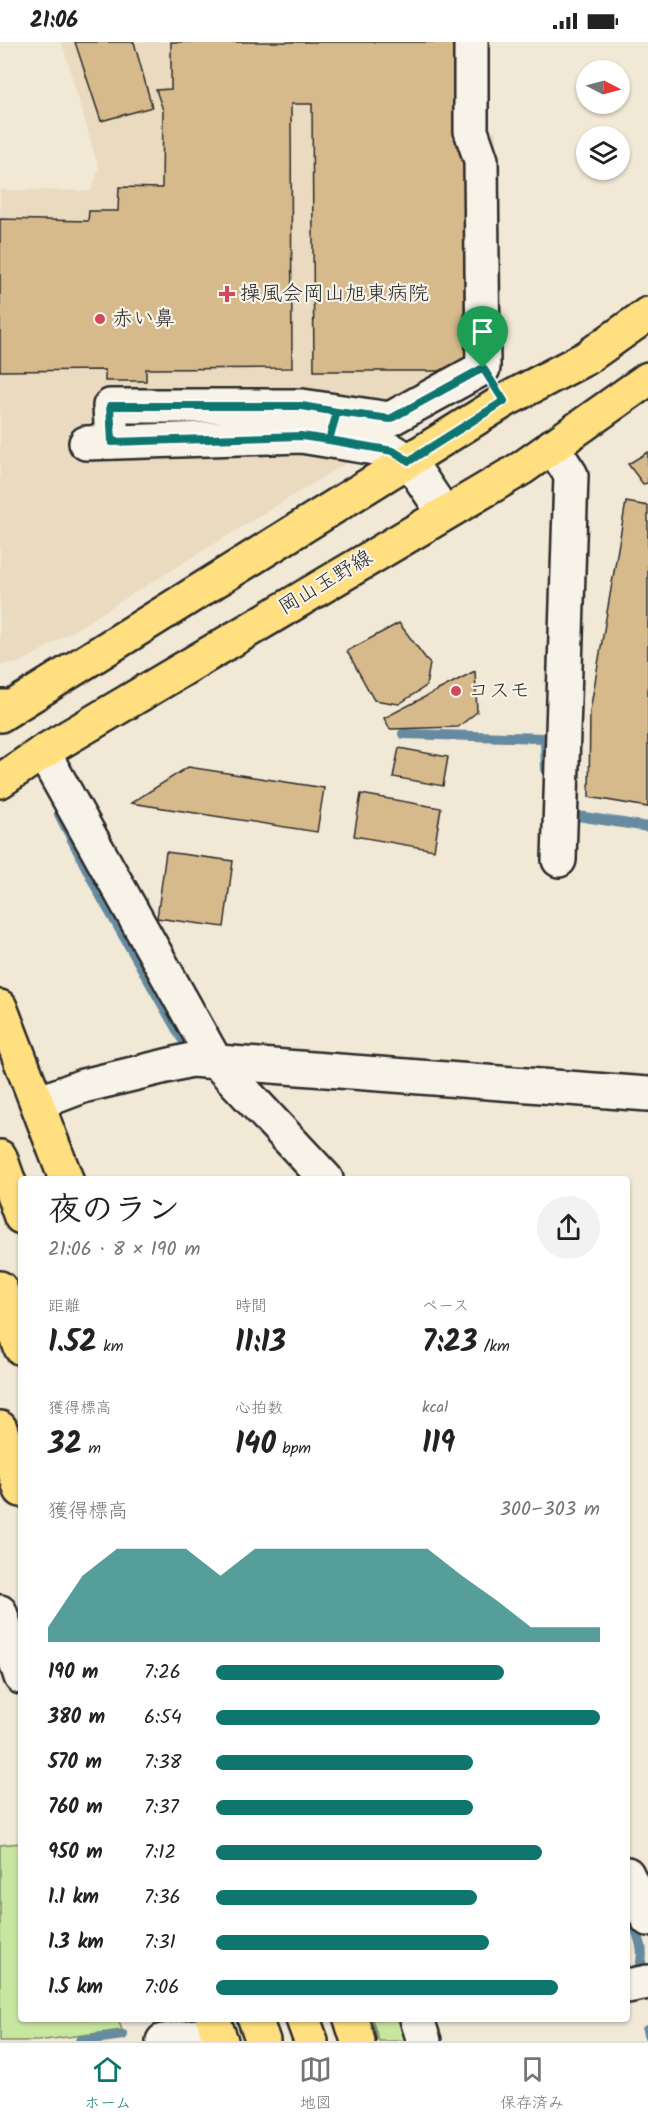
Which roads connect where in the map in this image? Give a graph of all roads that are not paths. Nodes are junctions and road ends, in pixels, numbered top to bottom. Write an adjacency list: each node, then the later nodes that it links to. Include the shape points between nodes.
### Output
1 (471, 42): 3 (street, via 471,131 482,160)
2 (648, 314): 5 (main road, via 586,358)
3 (483, 368): 5 (street); 6 (street, via 390,419)
4 (648, 379): 8 (main road, 岡山玉野線)
5 (504, 401): 9 (main road)
6 (333, 426): 7 (street, via 301,436); 9 (street)
7 (99, 442)
8 (552, 446): 10 (main road, 岡山玉野線); 14 (street, via 572,475)
9 (409, 461): 10 (street); 11 (main road)
10 (444, 513): 12 (main road, 岡山玉野線)
11 (4, 710)
12 (43, 752): 13 (main road, 岡山玉野線); 16 (street)
13 (0, 781)
14 (559, 860)
15 (0, 1007): 18 (main road)
16 (214, 1059): 17 (street); 18 (street, via 191,1060 83,1086); 21 (street)
17 (648, 1094)
18 (38, 1103): 20 (main road)
19 (0, 1157): 22 (main road)
20 (64, 1174)
21 (323, 1176)
22 (18, 1208)
23 (0, 1288): 24 (main road)
24 (18, 1339)
25 (0, 1428): 26 (main road)
26 (18, 1481)
27 (0, 1612): 28 (street)
28 (18, 1668)
29 (630, 1880): 30 (street)
30 (648, 1919)
31 (648, 1982): 32 (street)
32 (630, 1985)
33 (149, 2022): 39 (street)
34 (256, 2022): 41 (main road)
35 (304, 2022): 42 (main road)
36 (352, 2022): 43 (main road)
37 (418, 2022): 44 (street)
38 (210, 2032): 40 (street)
39 (157, 2041)
40 (163, 2041)
41 (263, 2041)
42 (310, 2041)
43 (358, 2041)
44 (424, 2041)

